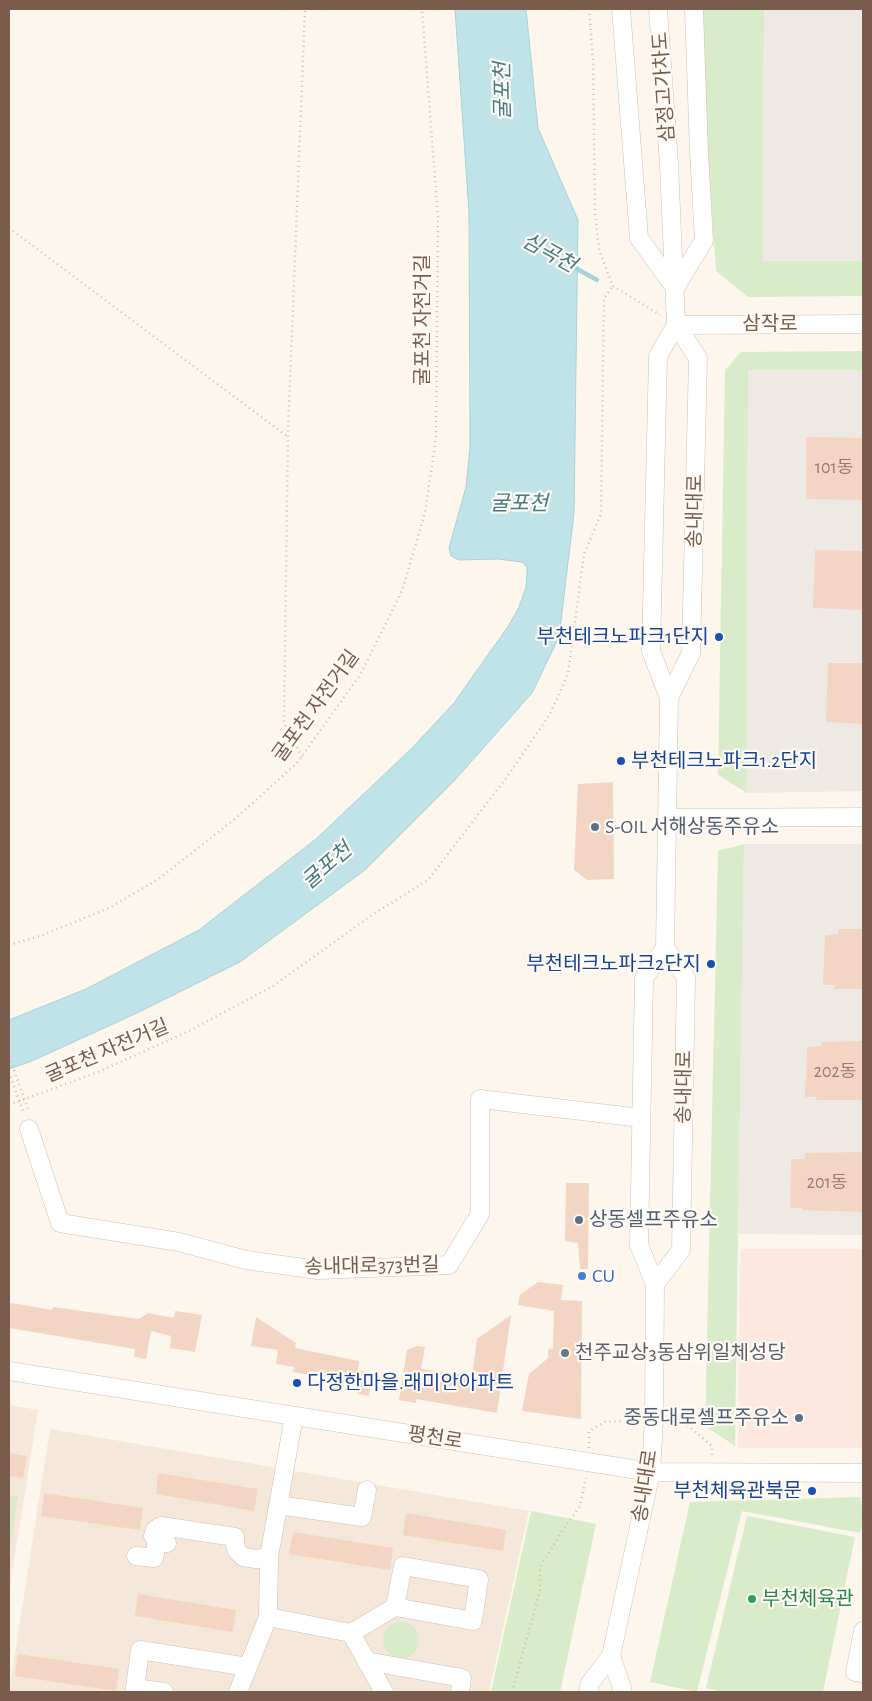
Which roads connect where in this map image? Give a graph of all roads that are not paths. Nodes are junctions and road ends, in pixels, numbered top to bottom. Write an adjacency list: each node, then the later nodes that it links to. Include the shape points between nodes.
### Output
1 (621, 9): 4 (street, via 638,238)
2 (658, 9): 4 (street, 삼정고가차도)
3 (694, 9): 4 (street, via 704,240)
4 (675, 288): 6 (street)
5 (863, 324): 6 (street, 삼작로)
6 (676, 325): 7 (street, 송내대로, via 658,356 651,651); 7 (street, 송내대로, via 698,358 698,368 692,653)
7 (669, 698): 9 (street, 송내대로)
8 (863, 817): 9 (street)
9 (668, 818): 10 (street, 송내대로)
10 (664, 948): 12 (street, 송내대로, via 644,978); 13 (street, 송내대로, via 686,977 681,1250)
11 (27, 1118): 12 (street, 송내대로373번길, via 60,1223 179,1242 246,1260 318,1270 449,1265 480,1214 480,1099)
12 (641, 1118): 13 (street, 송내대로, via 639,1245)
13 (655, 1284): 16 (street, 송내대로)
14 (9, 1371): 15 (street, 평천로)
15 (294, 1416): 16 (street, 평천로); 19 (street)
16 (651, 1472): 17 (street, 평천로); 26 (street, 송내대로)
17 (863, 1472)
18 (367, 1490): 19 (street, via 362,1517)
19 (278, 1505): 21 (street)
20 (136, 1556): 21 (street, via 154,1558 162,1542 153,1536 161,1526 235,1537 237,1552 242,1557)
21 (269, 1557): 23 (street)
22 (395, 1607): 22 (street, via 403,1566 480,1579 472,1594 474,1621); 25 (street)
23 (268, 1617): 25 (street); 28 (street)
24 (863, 1631): 29 (street, via 855,1672)
25 (350, 1633): 27 (street)
26 (611, 1656): 34 (street, 송내대로, via 590,1683); 35 (street)
27 (366, 1661): 32 (street); 33 (street, via 462,1678)
28 (248, 1667): 30 (street, via 140,1650 134,1688); 31 (street)
29 (863, 1673)
30 (164, 1692)
31 (238, 1692)
32 (384, 1692)
33 (460, 1692)
34 (588, 1692)
35 (621, 1692)

